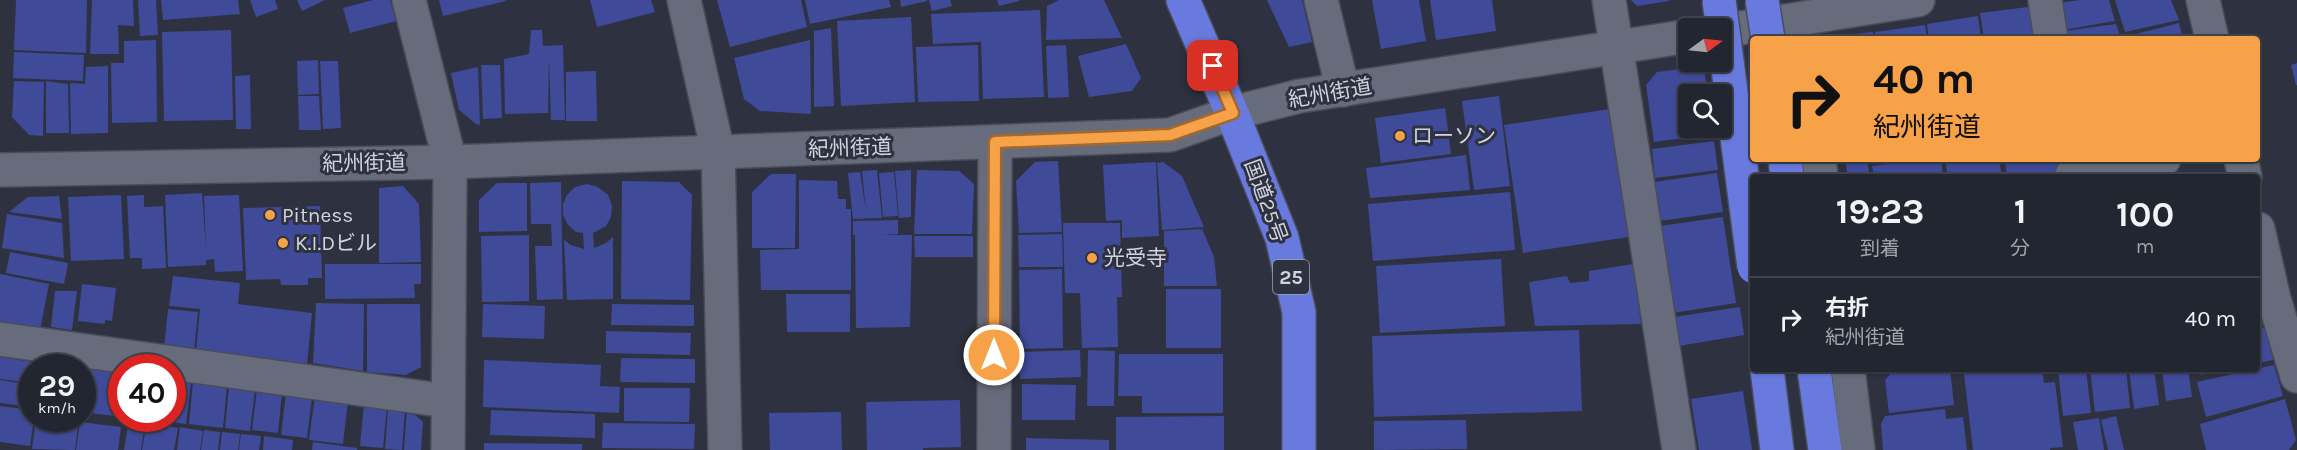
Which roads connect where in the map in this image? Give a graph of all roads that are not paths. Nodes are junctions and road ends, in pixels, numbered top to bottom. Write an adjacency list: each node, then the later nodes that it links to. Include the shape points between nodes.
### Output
1 (409, 0): 20 (street)
2 (684, 0): 19 (street)
3 (1183, 0): 17 (highway, 国道25号 / 25)
4 (1321, 0): 16 (street)
5 (1609, 0): 15 (street)
6 (1719, 0): 24 (highway, bridge)
7 (1918, 0): 10 (street)
8 (2044, 0): 12 (street)
9 (2203, 0): 13 (street)
10 (1781, 20): 11 (street)
11 (1732, 29)
12 (2050, 36)
13 (2211, 36)
14 (1678, 38): 15 (street, 紀州街道)
15 (1616, 46): 16 (street, 紀州街道); 38 (street)
16 (1343, 90): 17 (street, 紀州街道)
17 (1233, 113): 18 (street, 紀州街道, via 1170,135); 37 (highway, 国道25号 / 25, via 1282,238 1299,312)
18 (995, 142): 19 (street, 紀州街道); 36 (street)
19 (718, 153): 20 (street, 紀州街道); 35 (street)
20 (450, 162): 22 (street, 紀州街道); 33 (street)
21 (2139, 162): 23 (street)
22 (0, 170)
23 (2071, 170)
24 (1750, 236)
25 (2260, 237): 26 (street)
26 (2276, 297): 32 (street)
27 (0, 339): 33 (street)
28 (1767, 372): 39 (highway)
29 (1814, 372): 40 (highway)
30 (1824, 372): 41 (street)
31 (1848, 372): 42 (street)
32 (2297, 376)
33 (447, 401): 34 (street)
34 (448, 450)
35 (725, 450)
36 (994, 450)
37 (1299, 450)
38 (1679, 450)
39 (1777, 450)
40 (1825, 450)
41 (1834, 450)
42 (1858, 450)

